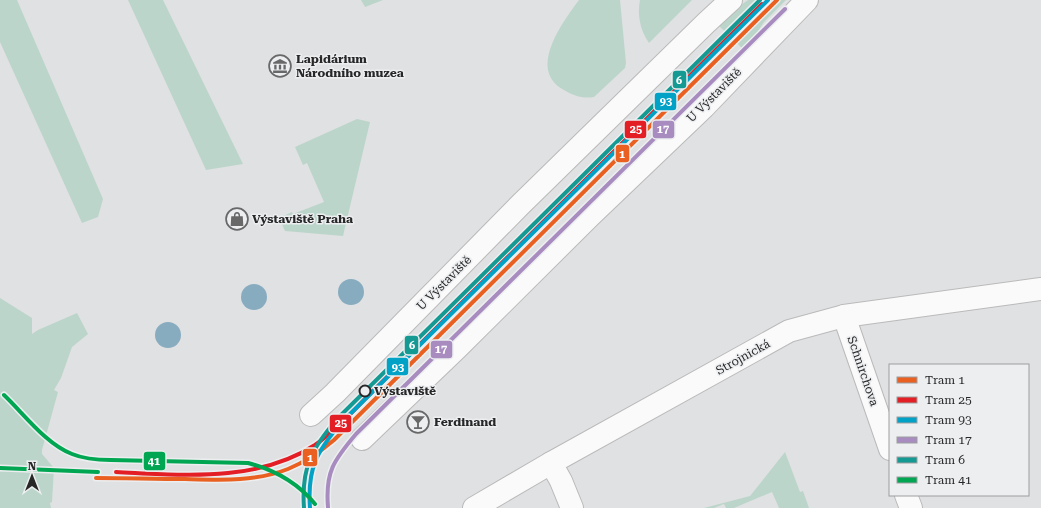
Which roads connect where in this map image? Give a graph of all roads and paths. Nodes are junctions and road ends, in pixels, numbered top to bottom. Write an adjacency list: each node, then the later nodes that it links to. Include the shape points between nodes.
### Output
1 (732, 0): 5 (street, U Výstaviště, via 710,18)
2 (807, 0): 6 (street, U Výstaviště, via 704,107)
3 (1041, 289): 4 (street, Strojnická)
4 (844, 316): 7 (street, Schnirchova); 8 (street, Strojnická, via 788,331)
5 (311, 415)
6 (362, 439)
7 (889, 446)
8 (551, 463): 10 (street, Strojnická); 11 (street)
9 (906, 496): 12 (street)
10 (474, 508)
11 (572, 508)
12 (911, 508)

